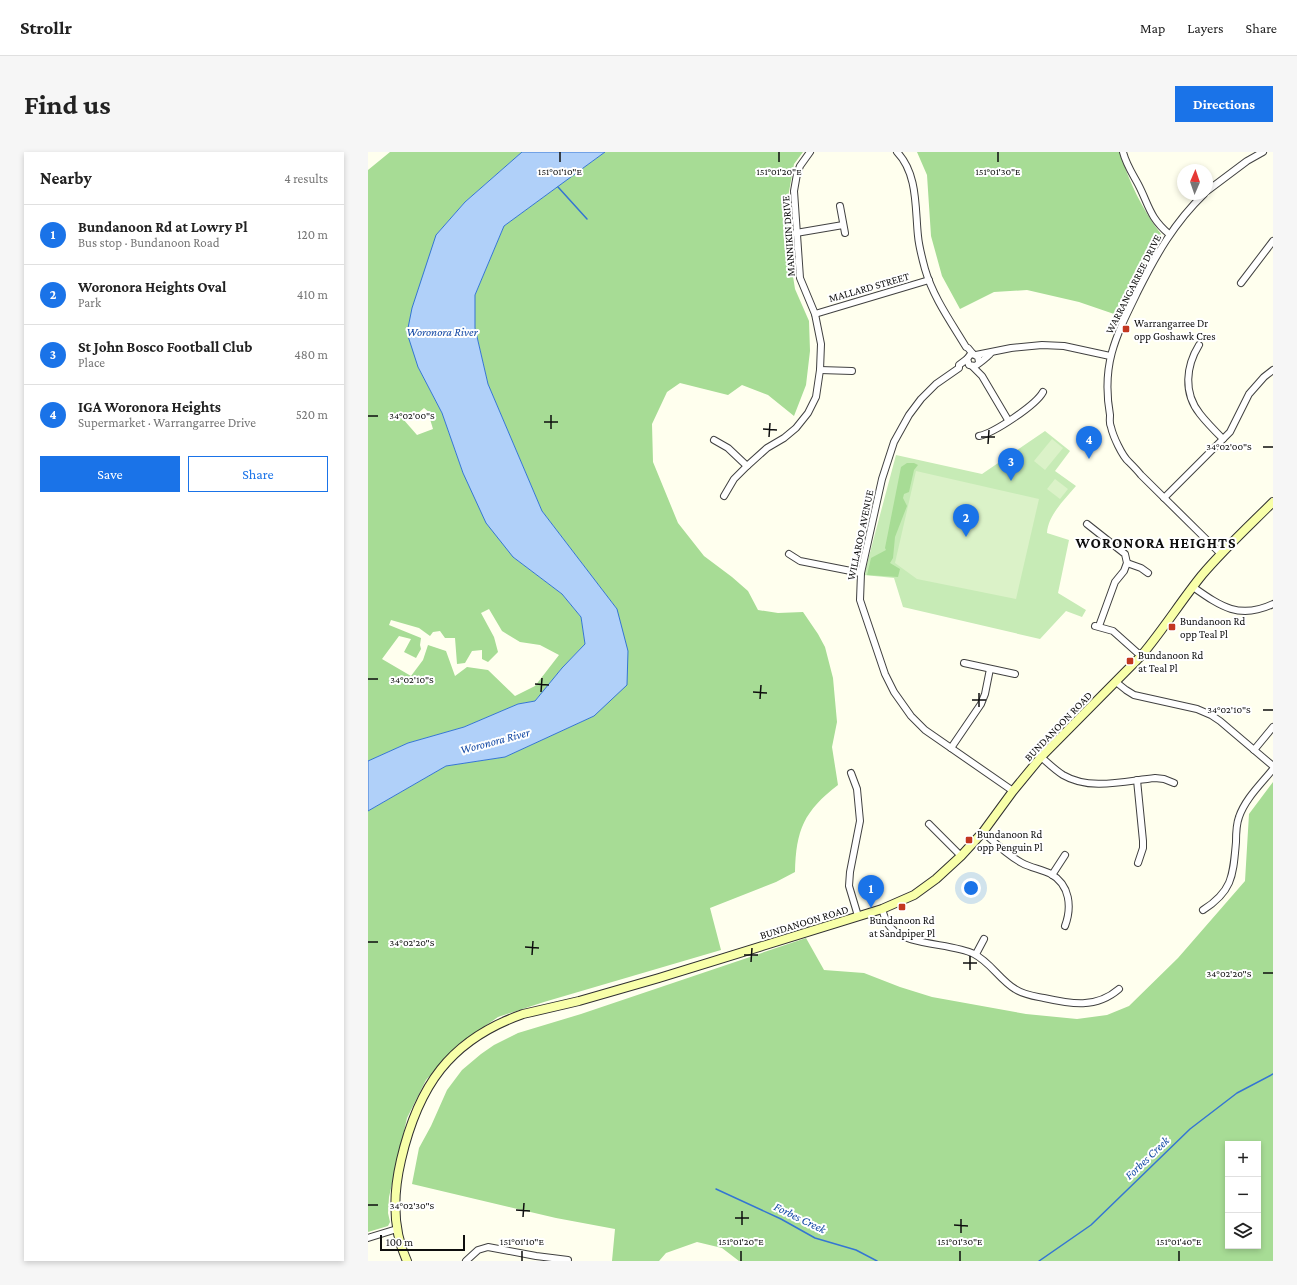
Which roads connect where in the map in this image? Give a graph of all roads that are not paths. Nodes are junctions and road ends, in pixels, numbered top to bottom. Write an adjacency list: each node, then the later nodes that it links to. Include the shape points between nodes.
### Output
1 (810, 152): 9 (street, MANNIKIN DRIVE, via 800,166 795,184)
2 (897, 152): 13 (street, via 911,175 920,247)
3 (1124, 152): 11 (street, via 1150,212)
4 (1259, 153): 5 (street)
5 (1213, 186)
6 (1198, 200): 11 (street, WARRANGARREE DRIVE)
7 (840, 206): 8 (street)
8 (843, 225): 9 (street); 10 (street)
9 (796, 233): 15 (street, MANNIKIN DRIVE, via 800,278)
10 (844, 233)
11 (1169, 234): 19 (street, WARRANGARREE DRIVE, via 1123,323)
12 (1273, 242): 14 (street)
13 (929, 280): 15 (street, MALLARD STREET); 18 (street)
14 (1242, 284)
15 (815, 314): 22 (street, MANNIKIN DRIVE, via 821,344)
16 (1199, 345): 28 (street, via 1190,363 1190,392 1200,415)
17 (991, 353): 18 (street, WILLAROO AVENUE); 19 (street, WILLAROO AVENUE, via 1021,346 1047,345); 20 (street, WILLAROO AVENUE)
18 (971, 356): 20 (street, via 968,364); 20 (street, via 979,358); 21 (street, WILLAROO AVENUE, via 959,365)
19 (1110, 356): 32 (street, WARRANGARREE DRIVE, via 1106,390 1110,418 1132,464)
20 (975, 365): 21 (street, WILLAROO AVENUE); 26 (street)
21 (959, 368): 38 (street, WILLAROO AVENUE, via 936,384 921,399 896,437 882,479)
22 (820, 370): 24 (street); 30 (street, MANNIKIN DRIVE, via 816,397 803,421)
23 (1273, 370): 28 (street, via 1249,394 1233,427)
24 (852, 371)
25 (1044, 392): 26 (street, via 1036,401)
26 (1008, 420): 27 (street, via 989,433)
27 (979, 436)
28 (1224, 439): 32 (street)
29 (714, 440): 30 (street, via 728,448)
30 (747, 466): 31 (street, MANNIKIN DRIVE, via 734,479)
31 (724, 496)
32 (1164, 498): 36 (street, WARRANGARREE DRIVE)
33 (1273, 502): 36 (street, BUNDANOON ROAD)
34 (1087, 524): 37 (street, via 1124,554)
35 (789, 554): 38 (street, via 800,561)
36 (1221, 554): 40 (street, BUNDANOON ROAD)
37 (1127, 564): 39 (street); 42 (street, via 1115,582 1097,626 1113,631)
38 (861, 573): 48 (street, WILLAROO AVENUE, via 860,591 863,608 889,682 918,723)
39 (1148, 573)
40 (1193, 587): 41 (street, via 1232,610 1252,611); 42 (street, BUNDANOON ROAD)
41 (1273, 604)
42 (1141, 656): 46 (street, BUNDANOON ROAD)
43 (964, 663): 44 (street)
44 (990, 669): 45 (street); 48 (street, via 981,704)
45 (1015, 674)
46 (1116, 682): 49 (street, via 1130,693 1197,709 1211,715); 50 (street, BUNDANOON ROAD)
47 (1273, 727): 49 (street)
48 (951, 748): 56 (street, WILLAROO AVENUE)
49 (1254, 750): 51 (street)
50 (1041, 757): 54 (street, via 1062,775 1080,782 1101,784); 56 (street, BUNDANOON ROAD)
51 (1273, 766)
52 (1273, 769): 64 (street, via 1246,802 1239,816 1230,882 1215,902)
53 (851, 773): 65 (street, via 857,789 860,821 849,886)
54 (1137, 780): 55 (street, via 1155,778); 61 (street, via 1143,842)
55 (1174, 783)
56 (1013, 791): 58 (street, BUNDANOON ROAD)
57 (929, 824): 60 (street)
58 (983, 832): 60 (street, BUNDANOON ROAD); 62 (street, via 1022,864)
59 (1065, 855): 62 (street)
60 (961, 856): 63 (street, BUNDANOON ROAD, via 921,891)
61 (1138, 863)
62 (1052, 875): 66 (street, via 1062,885 1068,897 1070,906)
63 (882, 909): 65 (street, BUNDANOON ROAD); 68 (street, via 890,927 898,934)
64 (1203, 910)
65 (858, 916): 70 (street, BUNDANOON ROAD, via 601,995 523,1014 497,1024 473,1039 437,1074 413,1118 397,1180)
66 (1065, 926)
67 (984, 939): 68 (street)
68 (976, 954): 69 (street, via 1012,987 1028,994 1080,1004 1098,1002)
69 (1119, 989)
70 (397, 1229): 71 (street); 73 (street, BUNDANOON ROAD)
71 (368, 1238)
72 (568, 1260): 74 (street, via 488,1247 478,1250)
73 (407, 1261)
74 (466, 1261)

